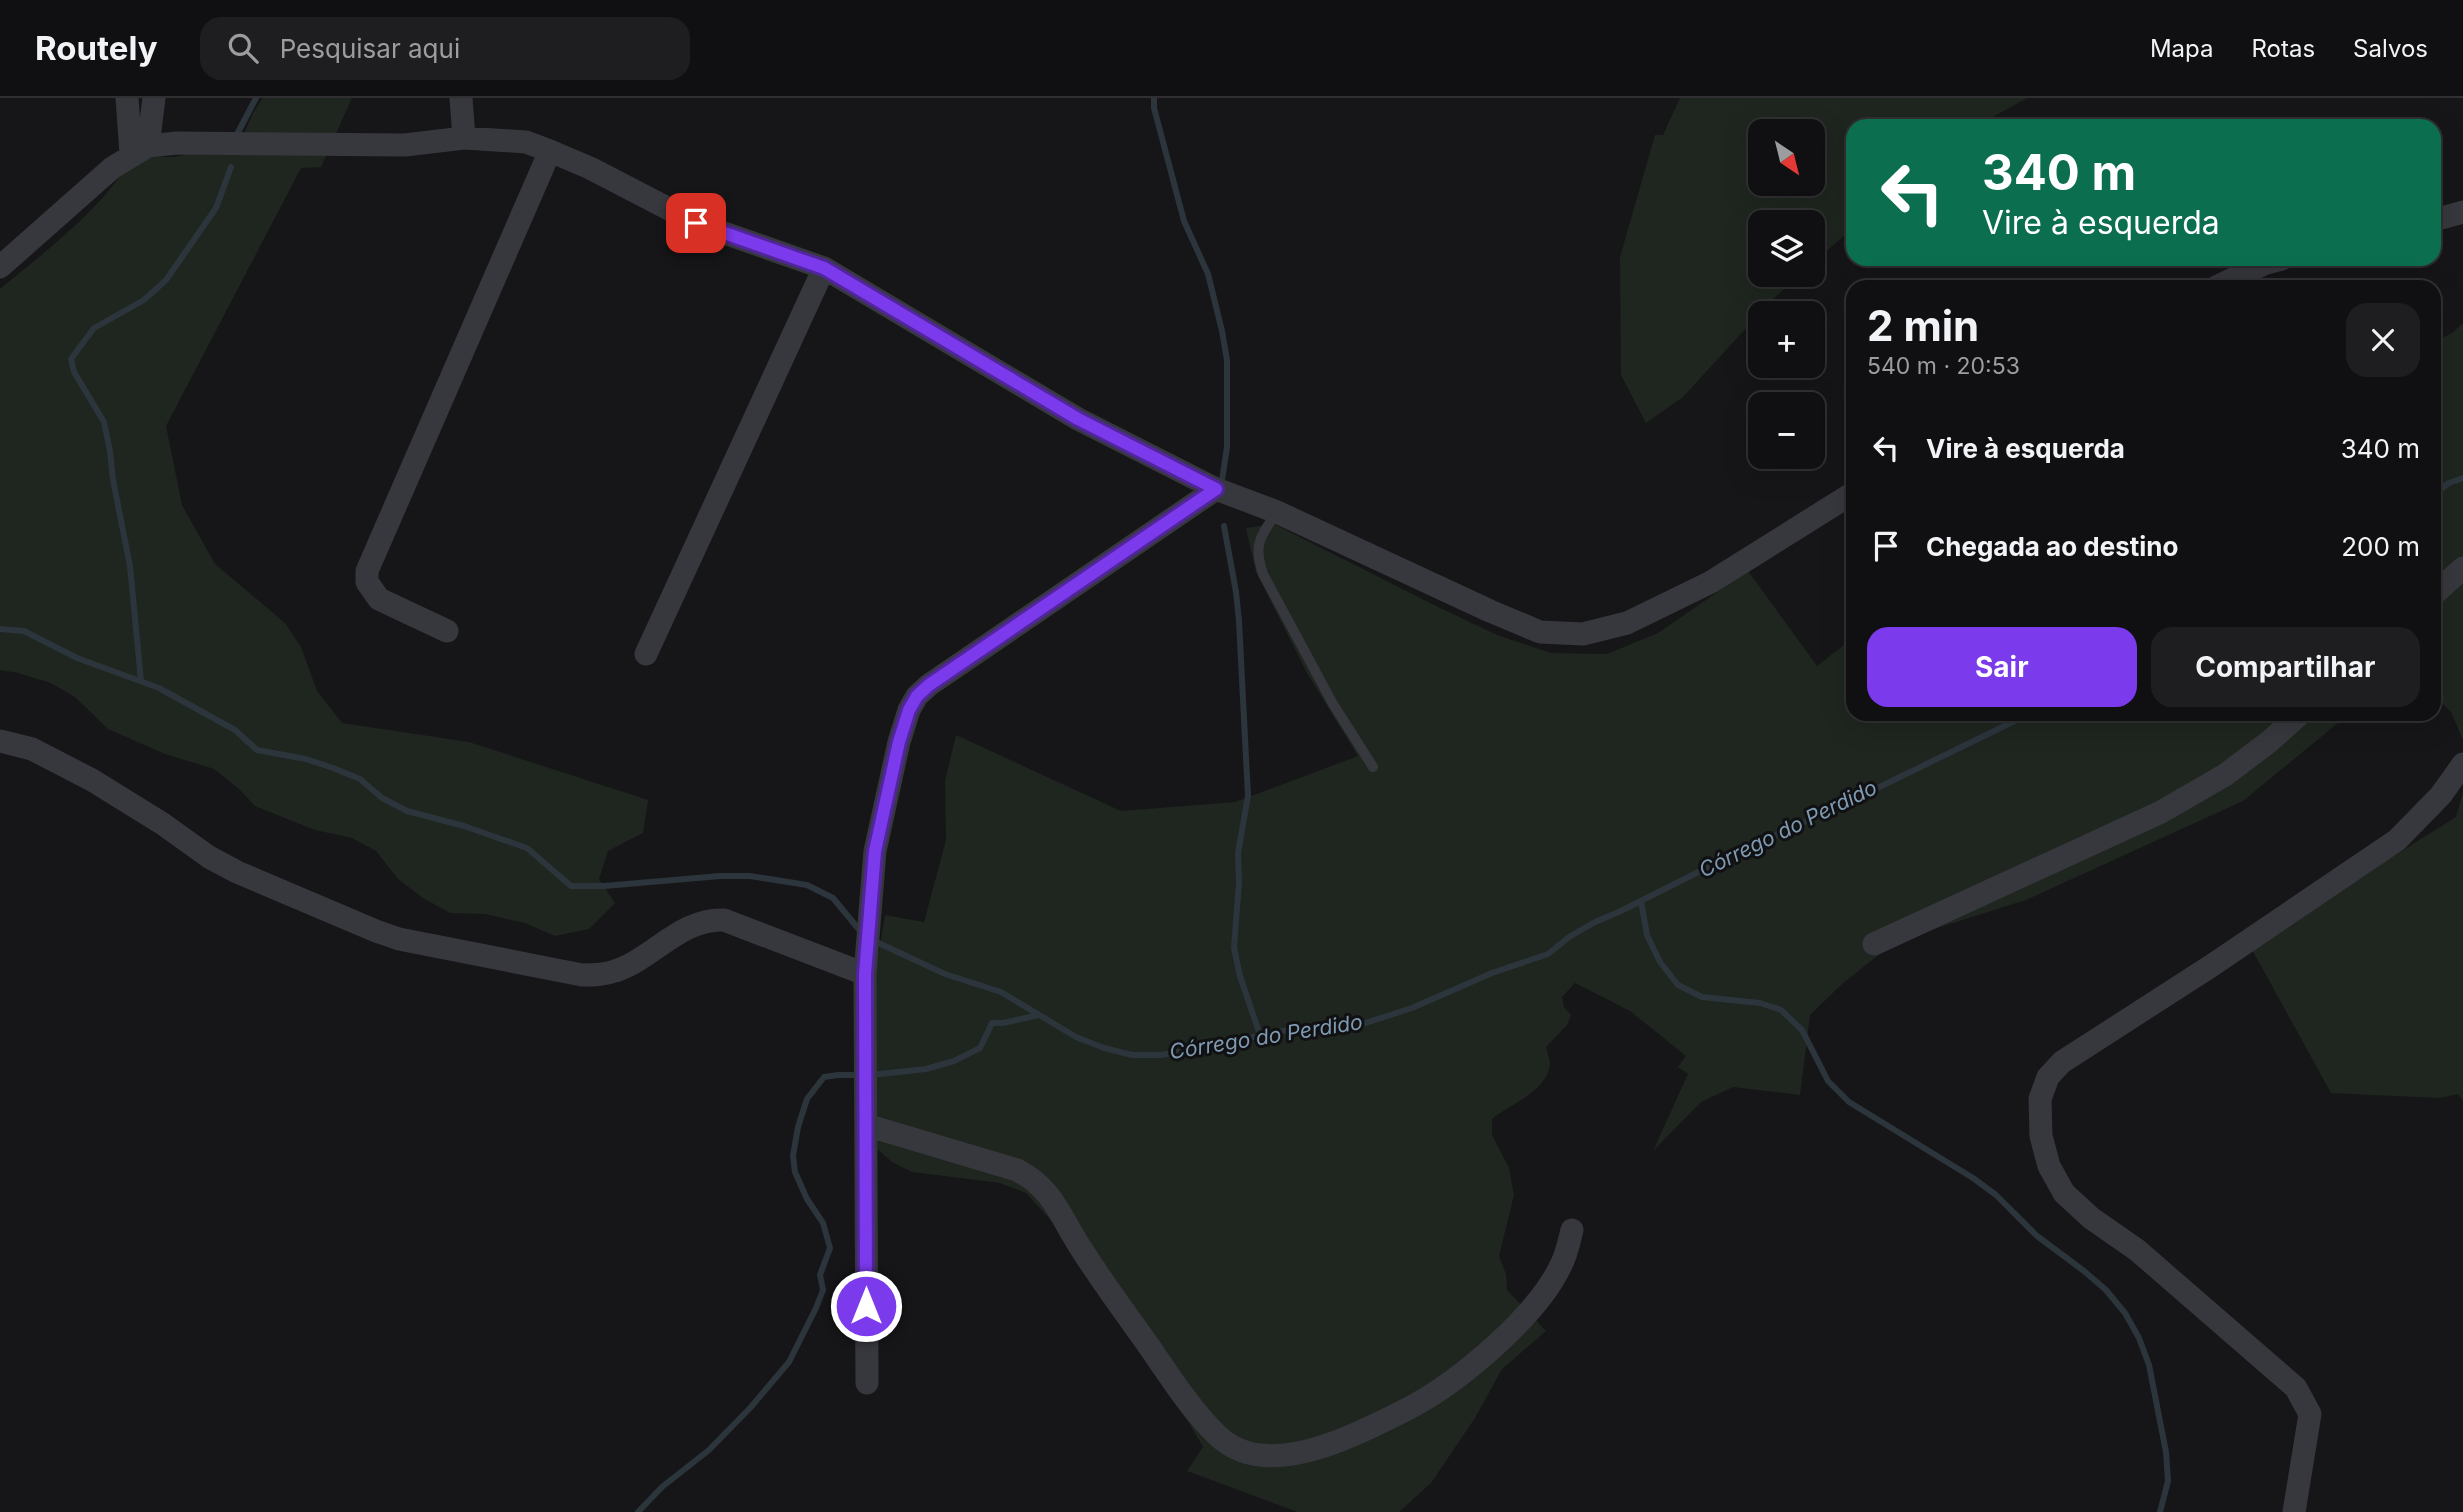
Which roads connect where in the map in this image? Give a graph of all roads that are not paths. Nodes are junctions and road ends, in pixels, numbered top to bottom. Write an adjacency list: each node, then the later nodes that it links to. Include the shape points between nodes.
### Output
1 (127, 98): 5 (street)
2 (154, 98): 5 (street)
3 (461, 98): 4 (street)
4 (464, 138): 5 (street, via 405,145 177,143); 6 (street, via 526,142)
5 (139, 150): 10 (street, via 112,168)
6 (550, 150): 11 (street, via 696,223); 18 (street, via 367,571 367,582 379,599)
7 (2463, 212): 8 (street)
8 (2441, 218)
9 (2260, 266): 12 (street)
10 (0, 267)
11 (824, 268): 13 (street, via 1078,419); 19 (street)
12 (2231, 280)
13 (1216, 489): 15 (street); 25 (street, via 917,696 899,742 875,851)
14 (1846, 497): 15 (street, via 1711,582 1626,623 1583,634 1540,632)
15 (1277, 512): 23 (lane, via 1259,537 1258,557 1264,574 1333,704)
16 (2463, 568): 17 (street)
17 (2441, 588)
18 (447, 631)
19 (646, 654)
20 (2292, 721): 24 (street, via 2225,775 2161,812)
21 (0, 741): 25 (street, via 32,749 92,780 237,872 399,939 599,975 617,971 692,925 724,920)
22 (2463, 764): 29 (street, via 2441,795 2397,839 2062,1062 2048,1077 2040,1099 2043,1146 2064,1193 2137,1250 2283,1375 2300,1395 2310,1414)
23 (1373, 767)
24 (1874, 944)
25 (865, 974): 26 (street)
26 (866, 1125): 27 (street, via 1032,1177 1046,1190 1081,1249 1208,1424 1231,1446 1252,1454 1274,1456 1356,1436 1427,1398 1468,1369 1535,1306 1562,1265); 28 (street)
27 (1572, 1230)
28 (867, 1383)
29 (2294, 1512)

